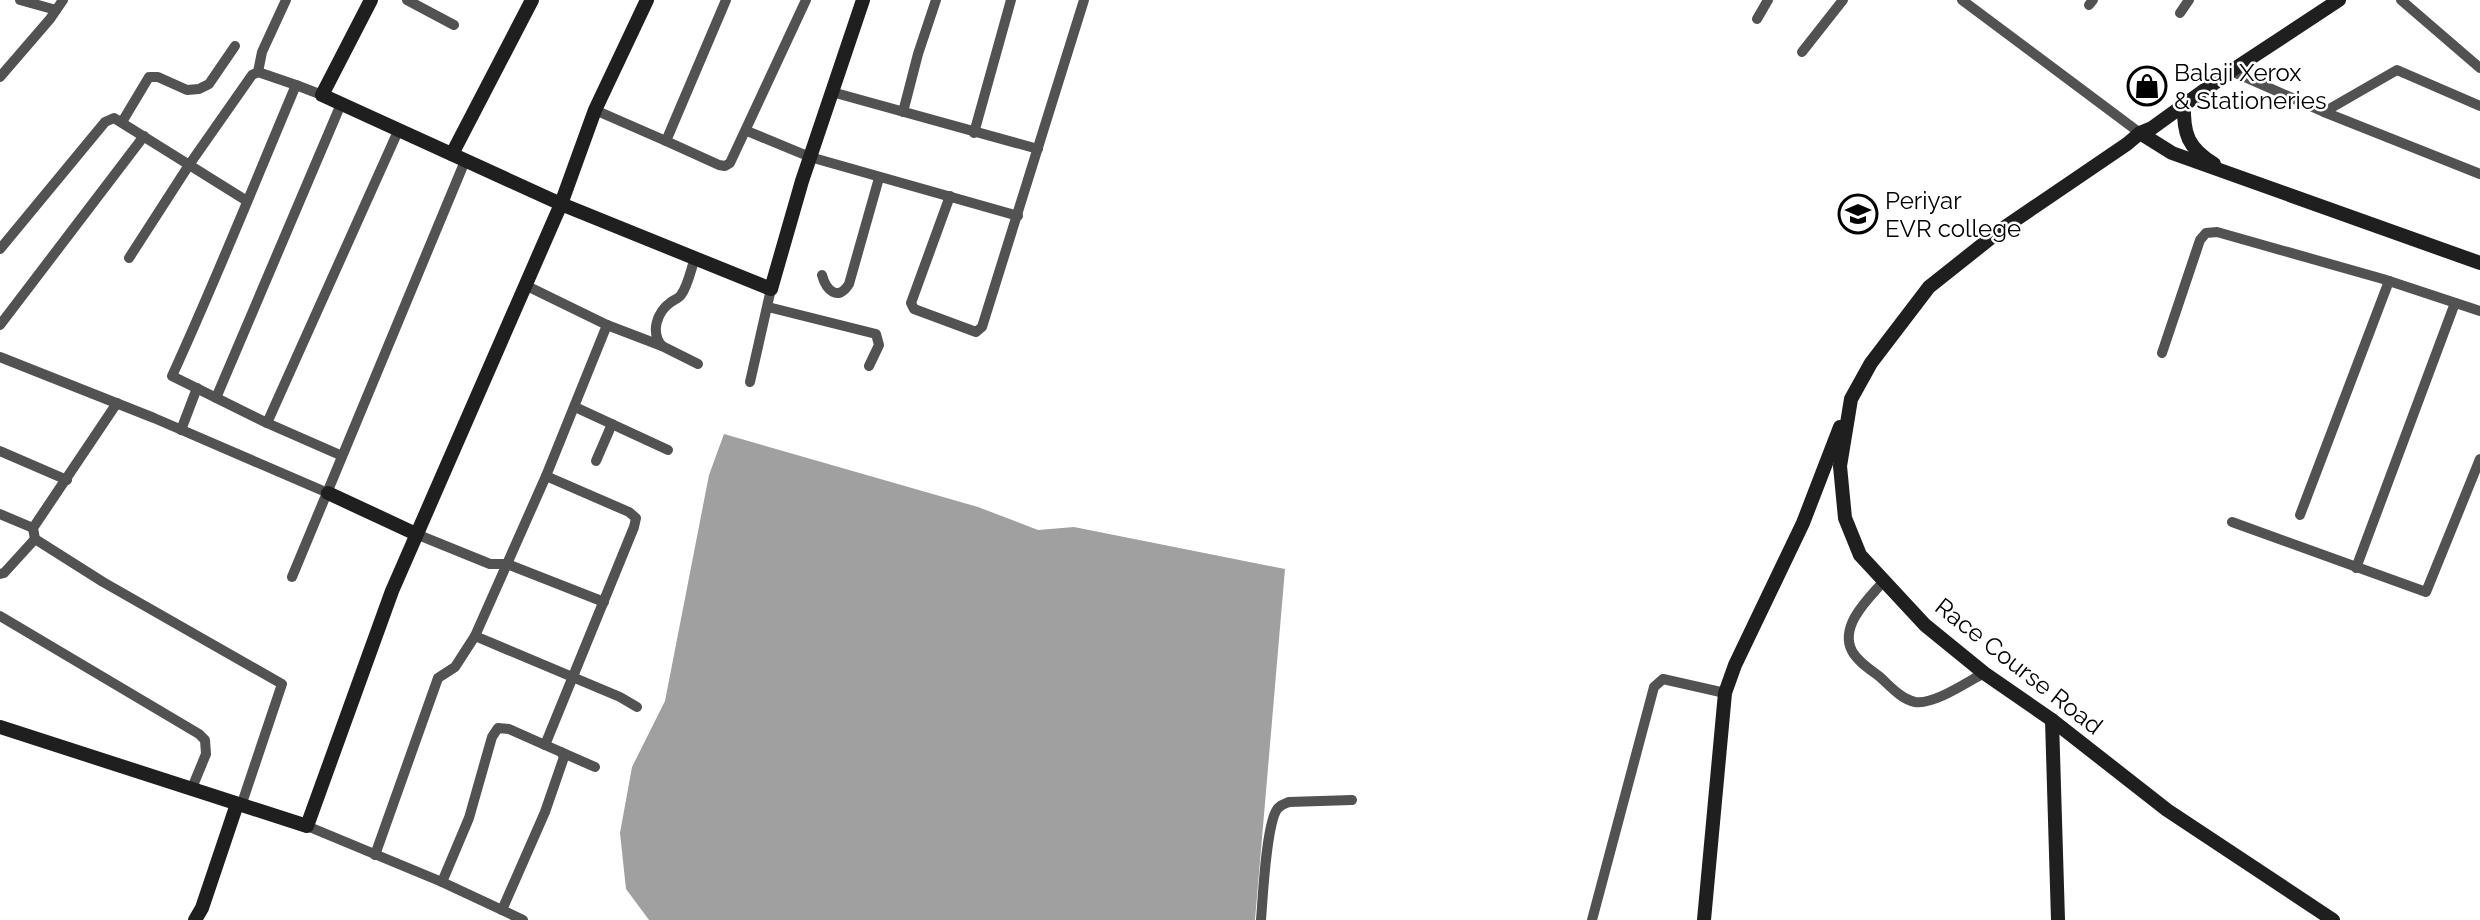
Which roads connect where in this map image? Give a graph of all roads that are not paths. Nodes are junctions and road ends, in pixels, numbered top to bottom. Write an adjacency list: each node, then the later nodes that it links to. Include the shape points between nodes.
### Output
1 (20, 0): 19 (street)
2 (286, 0): 27 (street, via 262,52)
3 (371, 0): 31 (street)
4 (407, 0): 22 (street)
5 (532, 0): 46 (street)
6 (647, 0): 35 (street)
7 (726, 0): 44 (street)
8 (806, 0): 40 (street)
9 (863, 0): 30 (street)
10 (936, 0): 37 (street)
11 (1011, 0): 41 (street)
12 (1084, 0): 45 (street)
13 (1768, 0): 21 (street)
14 (1843, 0): 24 (street)
15 (1962, 0): 42 (street)
16 (2189, 0): 20 (street)
17 (2339, 0): 26 (street, Race Course Road)
18 (2401, 0): 25 (street)
19 (60, 5): 28 (street)
20 (2180, 13)
21 (1757, 19)
22 (454, 25)
23 (235, 46): 38 (street, via 209,84 199,89 187,90 149,77)
24 (1802, 52)
25 (2480, 68)
26 (2231, 71): 33 (street, Race Course Road); 36 (street)
27 (258, 72): 29 (street); 48 (street)
28 (0, 77)
29 (296, 85): 31 (street); 53 (street)
30 (832, 92): 37 (street); 47 (street)
31 (322, 95): 32 (street)
32 (341, 104): 39 (street); 76 (street)
33 (2184, 104): 42 (street, Race Course Road); 49 (street, via 2187,140)
34 (2480, 105): 36 (street, via 2397,69)
35 (595, 110): 44 (street); 54 (street)
36 (2324, 112): 50 (street)
37 (903, 113): 41 (street)
38 (122, 122): 43 (street); 56 (street, via 114,118 105,122)
39 (399, 129): 46 (street); 80 (street)
40 (747, 131): 44 (street, via 725,166); 47 (street)
41 (974, 133): 45 (street)
42 (2140, 133): 49 (street, via 2172,153); 77 (street, Race Course Road, via 2002,229 1929,287 1871,363)
43 (144, 136): 48 (street); 67 (street)
44 (666, 141)
45 (1038, 149): 55 (street)
46 (459, 157): 54 (street); 90 (street)
47 (810, 157): 51 (street); 63 (street)
48 (188, 165): 53 (street); 57 (street)
49 (2227, 172): 59 (street)
50 (2480, 174)
51 (879, 178): 52 (street); 60 (street, via 849,284 844,291 831,291)
52 (950, 196): 55 (street); 55 (street, via 911,303 914,309 969,331 982,327)
53 (247, 201): 75 (street, via 218,278 172,376)
54 (561, 204): 58 (street); 62 (street)
55 (1018, 216)
56 (0, 249)
57 (130, 258)
58 (695, 258): 63 (street); 69 (street, via 680,296 659,318 655,331)
59 (2480, 263)
60 (822, 275)
61 (2389, 281): 64 (street); 70 (street, via 2217,232 2206,233); 92 (street)
62 (524, 285): 68 (street); 95 (street)
63 (771, 289): 65 (street)
64 (2455, 303): 66 (street); 97 (street)
65 (768, 307): 73 (street, via 876,334 879,345); 74 (street)
66 (2480, 311)
67 (0, 325)
68 (607, 325): 69 (street); 79 (street)
69 (662, 346): 72 (street)
70 (2162, 353)
71 (0, 357): 78 (street)
72 (698, 364)
73 (869, 366)
74 (750, 382)
75 (197, 388): 76 (street); 82 (street)
76 (216, 398): 80 (street)
77 (1851, 399): 100 (street, Race Course Road, via 1840,466 1845,517 1860,555); 106 (street, via 1803,523)
78 (117, 403): 82 (street); 89 (street)
79 (575, 407): 81 (street); 88 (street)
80 (267, 423): 85 (street)
81 (612, 424): 83 (street); 87 (street)
82 (181, 430): 90 (street)
83 (668, 450)
84 (0, 451): 89 (street)
85 (340, 455)
86 (2480, 459): 97 (street, via 2427,592)
87 (596, 461)
88 (546, 476): 96 (street); 101 (street, via 636,518)
89 (67, 480): 94 (street)
90 (328, 493): 95 (street); 99 (street)
91 (0, 514): 94 (street)
92 (2300, 514)
93 (2232, 522): 97 (street)
94 (34, 534): 98 (street); 115 (street, via 103,582 282,684)
95 (416, 534): 96 (street, via 489,564); 116 (street)
96 (507, 564): 101 (street); 103 (street)
97 (2356, 568)
98 (0, 574)
99 (292, 577)
100 (1883, 582): 104 (street, Race Course Road, via 1925,625); 104 (street, via 1854,616 1849,636 1858,659 1915,702 1950,692)
101 (604, 602): 105 (street)
102 (0, 616): 113 (street, via 199,734 205,740 206,754)
103 (475, 636): 105 (street); 117 (street, via 455,667 438,678)
104 (1983, 673): 108 (street, Race Course Road)
105 (573, 677): 107 (street); 110 (street)
106 (1725, 693): 123 (street, via 1663,679 1654,687); 124 (street)
107 (637, 707)
108 (2052, 720): 125 (street); 126 (street, Race Course Road, via 2167,810)
109 (0, 727): 113 (street)
110 (545, 745): 111 (street); 118 (street, via 498,728 469,818)
111 (561, 752): 112 (street); 119 (street, via 564,757 545,812)
112 (595, 767)
113 (192, 788): 115 (street)
114 (1352, 800): 122 (street, via 1289,802 1276,811)
115 (239, 805): 116 (street); 120 (street)
116 (307, 826): 117 (street)
117 (375, 855): 118 (street)
118 (442, 882): 119 (street)
119 (502, 910): 121 (street)
120 (195, 920)
121 (523, 920)
122 (1261, 920)
123 (1592, 920)
124 (1704, 920)
125 (2057, 920)
126 (2333, 920)

